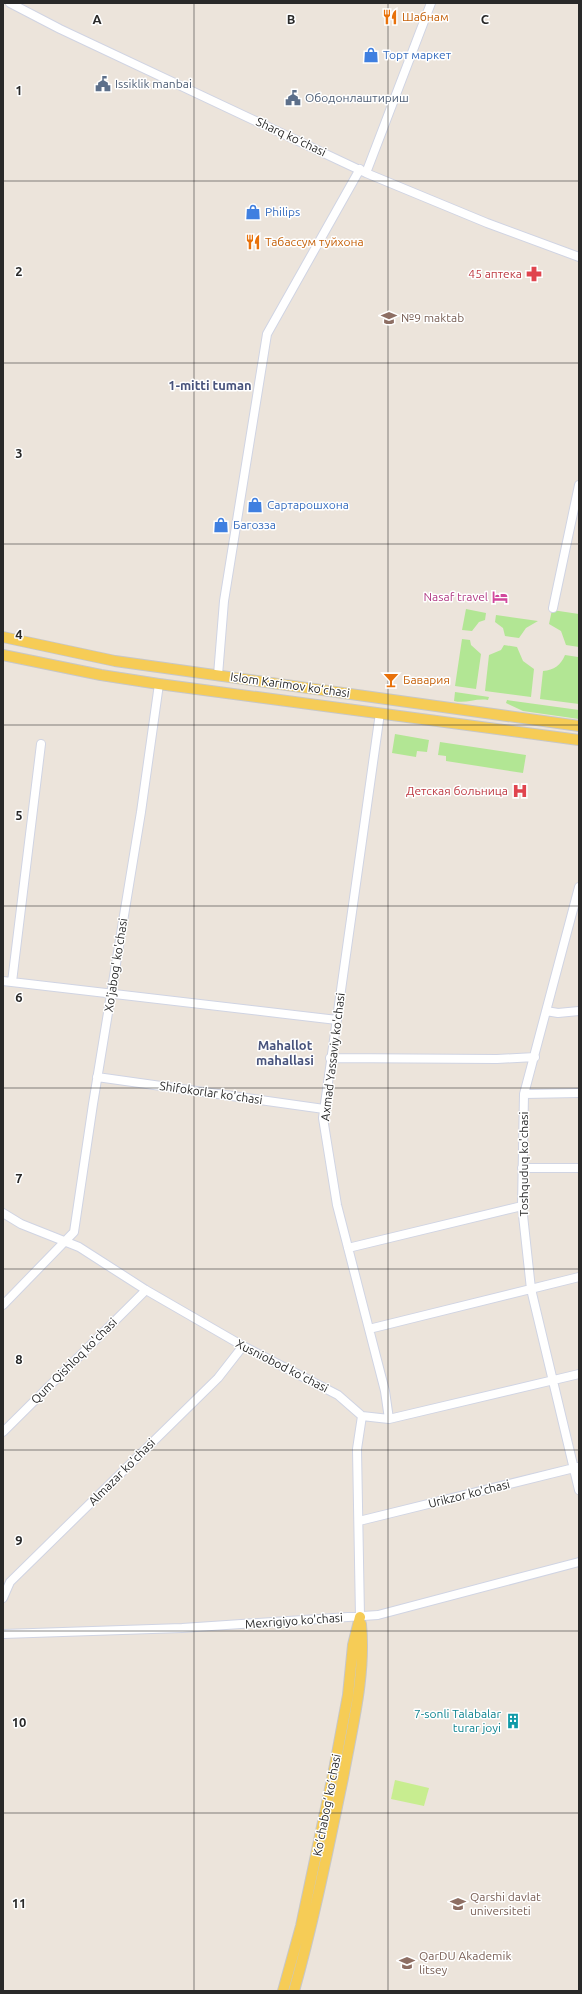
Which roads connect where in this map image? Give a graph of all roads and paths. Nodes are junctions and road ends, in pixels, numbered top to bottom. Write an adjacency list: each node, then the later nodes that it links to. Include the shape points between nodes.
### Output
1 (10, 3): 3 (street, Sharq ko‘chasi)
2 (431, 3): 3 (street)
3 (363, 171): 4 (street, Sharq ko‘chasi, via 487,223); 10 (street, via 267,334 224,601)
4 (579, 257)
5 (579, 485): 6 (street)
6 (553, 608)
7 (3, 637): 9 (main road, Islom Karimov ko‘chasi)
8 (3, 655): 11 (main road, Islom Karimov ko‘chasi)
9 (114, 661): 10 (main road, Islom Karimov ko‘chasi); 11 (main road, via 118,666 118,672)
10 (218, 675): 14 (main road, Islom Karimov ko‘chasi)
11 (112, 677): 12 (main road, Islom Karimov ko‘chasi)
12 (160, 684): 13 (main road, Islom Karimov ko‘chasi); 20 (street, Xo'jabog' ko'chasi)
13 (380, 713): 15 (main road, Islom Karimov ko‘chasi); 23 (street, Axmad Yassaviy ko'chasi)
14 (579, 726)
15 (579, 740)
16 (41, 744): 19 (street)
17 (579, 887): 21 (street, Toshquduq ko'chasi)
18 (3, 981): 19 (street)
19 (12, 982): 20 (street)
20 (111, 994): 23 (street); 26 (street, Xo'jabog' ko'chasi)
21 (546, 1011): 22 (street); 24 (street, Toshquduq ko'chasi)
22 (579, 1011)
23 (337, 1020): 25 (street, Axmad Yassaviy ko'chasi)
24 (535, 1057): 25 (street); 28 (street, Toshquduq ko'chasi)
25 (330, 1058): 29 (street, Axmad Yassaviy ko'chasi)
26 (97, 1076): 29 (street, Shifokorlar ko'chasi); 34 (street, Xo'jabog' ko'chasi, via 74,1232)
27 (579, 1093): 28 (street)
28 (524, 1094): 30 (street, Toshquduq ko'chasi)
29 (324, 1109): 35 (street, Axmad Yassaviy ko'chasi, via 323,1118 337,1204)
30 (522, 1168): 31 (street); 32 (street, Toshquduq ko'chasi)
31 (579, 1168)
32 (522, 1206): 35 (street); 37 (street, Toshquduq ko'chasi)
33 (3, 1213): 34 (street, Xusniobod ko'chasi, via 21,1224)
34 (64, 1242): 38 (street, Xusniobod ko'chasi); 39 (street, Xo'jabog' ko'chasi)
35 (348, 1248): 40 (street, Axmad Yassaviy ko'chasi)
36 (579, 1277): 37 (street)
37 (531, 1289): 40 (street); 43 (street, Toshquduq ko'chasi)
38 (146, 1290): 41 (street, Xusniobod ko'chasi); 46 (street, Qum Qishloq ko'chasi)
39 (3, 1305)
40 (369, 1329): 45 (street, Axmad Yassaviy ko'chasi, via 385,1391)
41 (243, 1346): 44 (street, Xusniobod ko'chasi, via 338,1395); 51 (street, Almazar ko'chasi, via 218,1378 10,1582)
42 (579, 1374): 43 (street)
43 (553, 1381): 45 (street); 47 (street, Toshquduq ko'chasi)
44 (362, 1416): 45 (street); 49 (street, Ko‘chabog‘ ko‘chasi, via 357,1449)
45 (389, 1419)
46 (3, 1432)
47 (576, 1467): 48 (street, Toshquduq ko'chasi); 49 (street, Urikzor ko'chasi)
48 (579, 1490)
49 (359, 1521): 52 (street, Ko‘chabog‘ ko‘chasi)
50 (579, 1562): 52 (street, Mexrigiyo ko'chasi, via 378,1615)
51 (3, 1598)
52 (360, 1617): 53 (street, Mexrigiyo ko'chasi, via 182,1628); 54 (main road, Ko‘chabog‘ ko‘chasi, via 353,1645 348,1695 332,1778 301,1926); 55 (main road, Ko‘chabog‘ ko‘chasi, via 363,1644 358,1699 320,1889)
53 (3, 1634)
54 (283, 1991)
55 (294, 1991)

